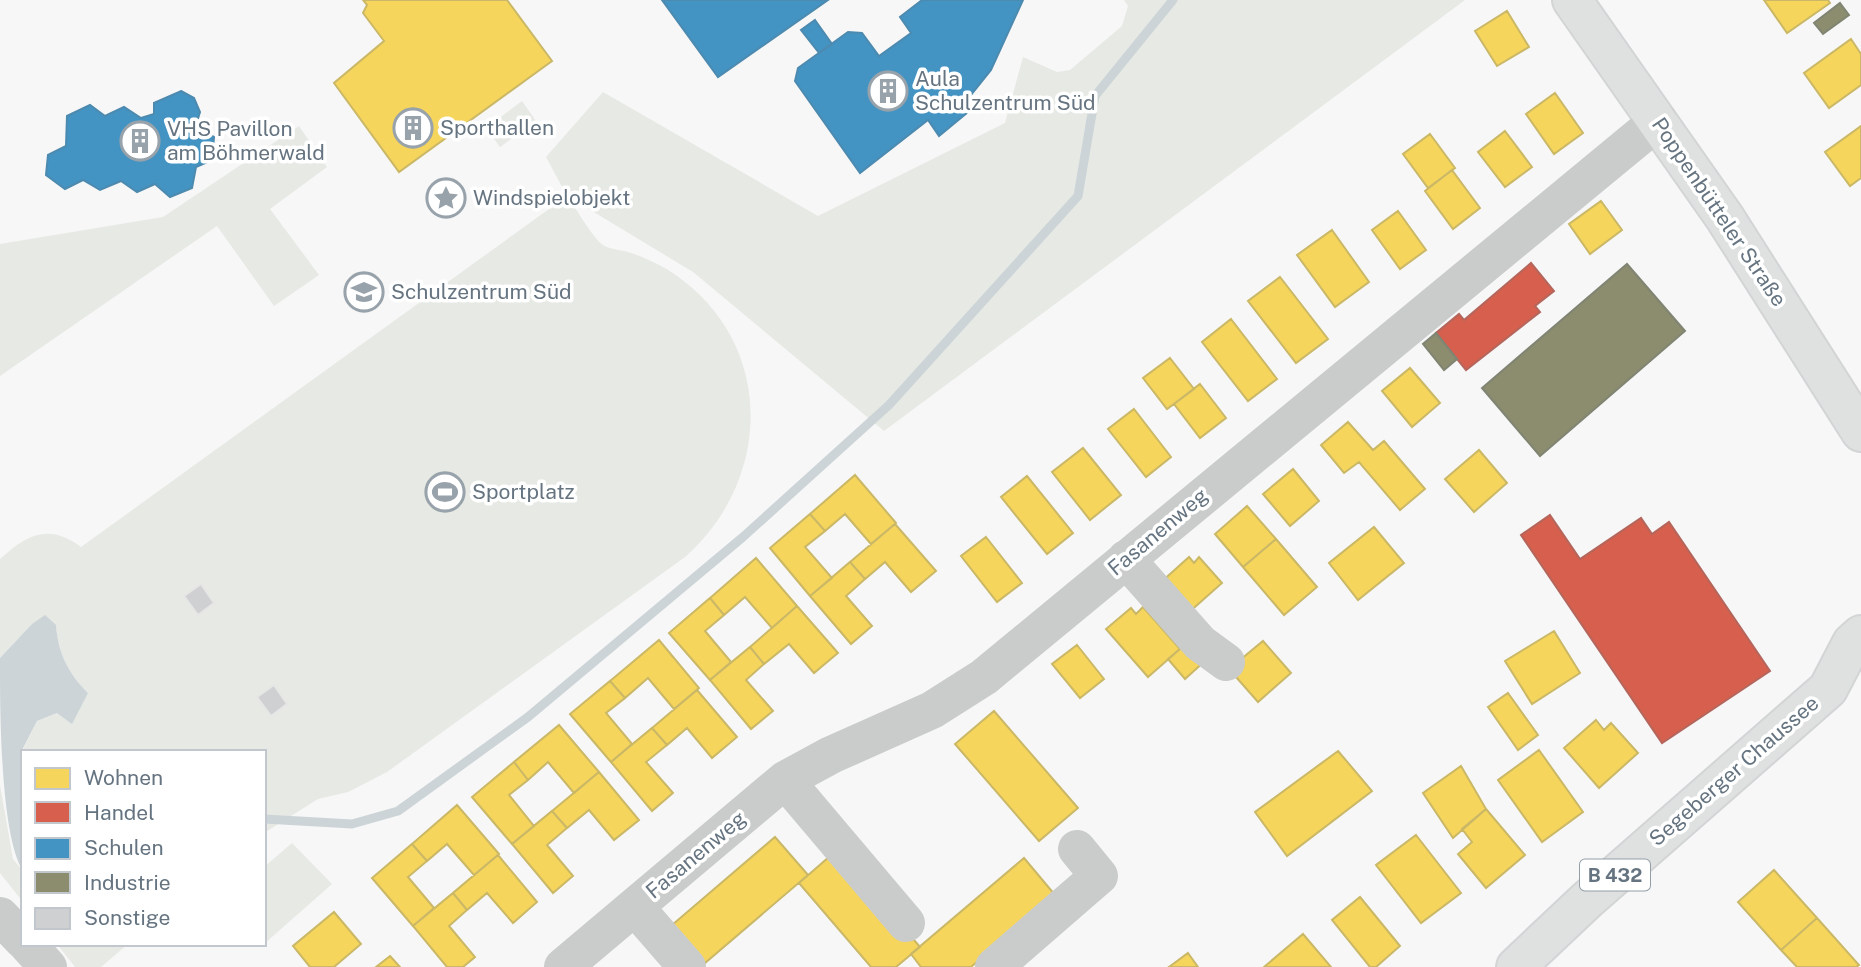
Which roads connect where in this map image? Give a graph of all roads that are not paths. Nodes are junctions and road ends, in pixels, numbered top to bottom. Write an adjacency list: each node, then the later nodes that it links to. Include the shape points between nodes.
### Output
1 (1573, 0): 2 (main road, Poppenbütteler Straße)
2 (1658, 121): 3 (main road, Poppenbütteler Straße); 4 (street, Fasanenweg)
3 (1860, 430)
4 (1126, 559): 6 (street, via 1199,643); 8 (street, Fasanenweg, via 964,690)
5 (1861, 635): 7 (main road, Segeberger Chaussee / B 432, via 1852,643)
6 (1226, 662)
7 (1844, 685): 19 (main road, Segeberger Chaussee / B 432, via 1597,891)
8 (785, 780): 10 (street, Fasanenweg); 12 (street)
9 (1077, 849): 18 (street, via 1099,876)
10 (635, 907): 16 (street, Fasanenweg); 17 (street, Fasanenweg)
11 (0, 916): 13 (street)
12 (906, 923)
13 (21, 938)
14 (29, 946): 15 (street)
15 (48, 967)
16 (564, 967)
17 (687, 967)
18 (994, 967)
19 (1516, 967)

